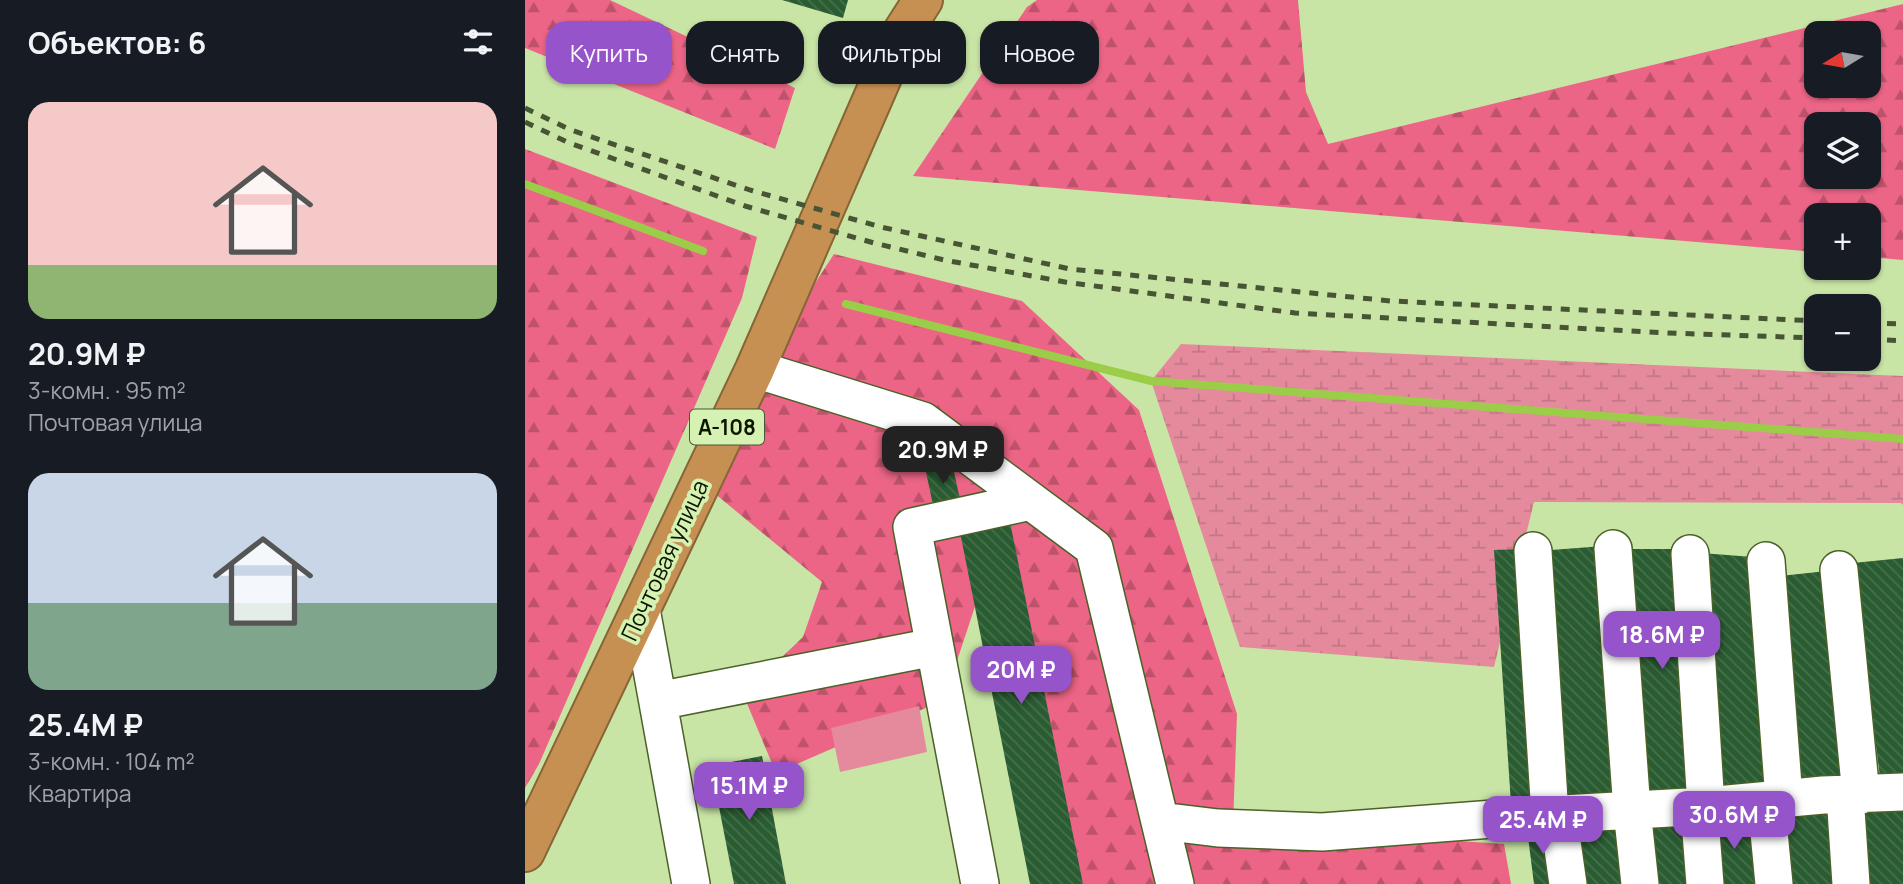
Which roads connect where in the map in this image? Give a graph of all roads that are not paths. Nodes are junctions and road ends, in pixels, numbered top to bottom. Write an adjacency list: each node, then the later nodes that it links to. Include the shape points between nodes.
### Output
1 (923, 0): 2 (highway, Почтовая улица / А-108, via 901,36)
2 (755, 369): 3 (lane, via 923,421); 9 (highway, Почтовая улица / А-108)
3 (1031, 501): 10 (lane, via 912,527); 18 (lane, via 1094,548)
4 (1613, 549): 16 (lane)
5 (1534, 551): 17 (lane)
6 (1690, 554): 15 (lane)
7 (1766, 561): 14 (lane)
8 (1839, 570): 13 (lane)
9 (641, 608): 11 (lane); 19 (highway, Почтовая улица / А-108)
10 (933, 647): 11 (lane); 21 (lane)
11 (658, 701): 20 (lane)
12 (1903, 792): 13 (lane)
13 (1853, 795): 14 (lane); 27 (lane)
14 (1775, 800): 15 (lane); 26 (lane)
15 (1702, 806): 16 (lane); 25 (lane)
16 (1632, 810): 17 (lane); 24 (lane)
17 (1554, 814): 18 (lane, via 1322,832); 23 (lane)
18 (1160, 821): 22 (lane)
19 (525, 852)
20 (691, 884)
21 (980, 884)
22 (1175, 884)
23 (1568, 884)
24 (1640, 884)
25 (1705, 884)
26 (1775, 884)
27 (1851, 884)

